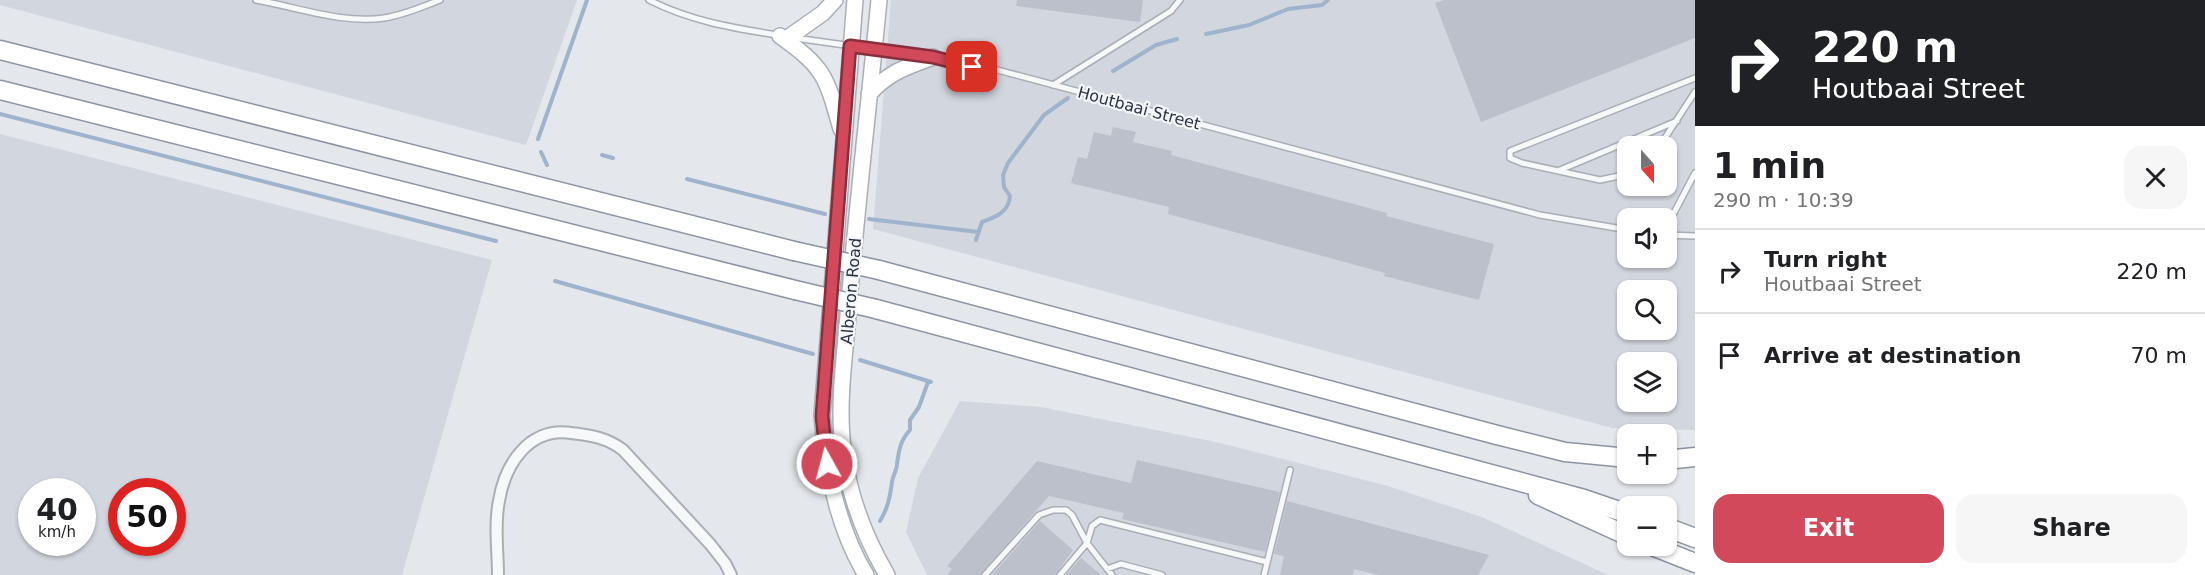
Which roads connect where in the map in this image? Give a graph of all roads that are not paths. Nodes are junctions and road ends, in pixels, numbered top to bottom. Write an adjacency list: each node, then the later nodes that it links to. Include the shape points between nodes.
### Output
1 (256, 0): 2 (lane, via 346,18 381,19)
2 (440, 0)
3 (650, 0): 8 (lane, Houtbaai Street, via 674,13 730,28)
4 (835, 0): 8 (main road, via 823,13)
5 (855, 0): 9 (main road, Alberon Road)
6 (879, 0): 10 (main road, Alberon Road)
7 (1180, 0): 14 (lane, via 1171,10)
8 (784, 36): 9 (lane, Houtbaai Street); 22 (main road, via 812,60 827,82)
9 (850, 46): 10 (lane, Houtbaai Street); 22 (main road, Alberon Road)
10 (874, 49): 12 (lane, Houtbaai Street); 17 (main road, Alberon Road)
11 (0, 50): 30 (highway, bridge, via 879,270 1497,435 1565,452)
12 (933, 57): 14 (lane, Houtbaai Street); 17 (main road, via 900,69)
13 (1695, 78): 23 (lane, via 1510,151 1514,160)
14 (1053, 85): 27 (lane, Houtbaai Street, via 1540,215)
15 (0, 90): 20 (highway)
16 (1695, 92): 19 (lane)
17 (869, 94): 49 (main road, Alberon Road, via 850,285 841,429 857,510)
18 (0, 96): 20 (highway)
19 (1677, 121): 21 (lane); 23 (lane)
20 (122, 122): 36 (highway, bridge, via 876,309)
21 (1667, 136)
22 (844, 141): 48 (main road, Alberon Road, via 822,416 837,508)
23 (1558, 171): 25 (lane, via 1600,180)
24 (1695, 173): 26 (lane)
25 (1617, 176)
26 (1677, 208)
27 (1617, 228)
28 (1677, 235): 29 (lane)
29 (1695, 236)
30 (1617, 457)
31 (1695, 457): 32 (highway)
32 (1677, 459)
33 (1677, 461): 34 (highway)
34 (1695, 462)
35 (1290, 470): 43 (lane)
36 (1501, 477): 37 (highway); 39 (highway)
37 (1617, 510)
38 (1677, 531): 40 (highway)
39 (1617, 532)
40 (1695, 538)
41 (1087, 543): 43 (lane, via 1092,526 1100,520); 45 (lane); 50 (lane, via 1072,515 1066,510 1053,510 1039,515); 51 (lane)
42 (1677, 556): 44 (highway)
43 (1267, 562): 54 (lane)
44 (1695, 563)
45 (1107, 568): 52 (lane); 53 (lane, via 1121,564)
46 (498, 575): 47 (street, via 501,488 520,452 534,440 554,432 595,436 615,443 682,514)
47 (731, 575)
48 (866, 575)
49 (888, 575)
50 (986, 575)
51 (1060, 575)
52 (1112, 575)
53 (1162, 575)
54 (1264, 575)

